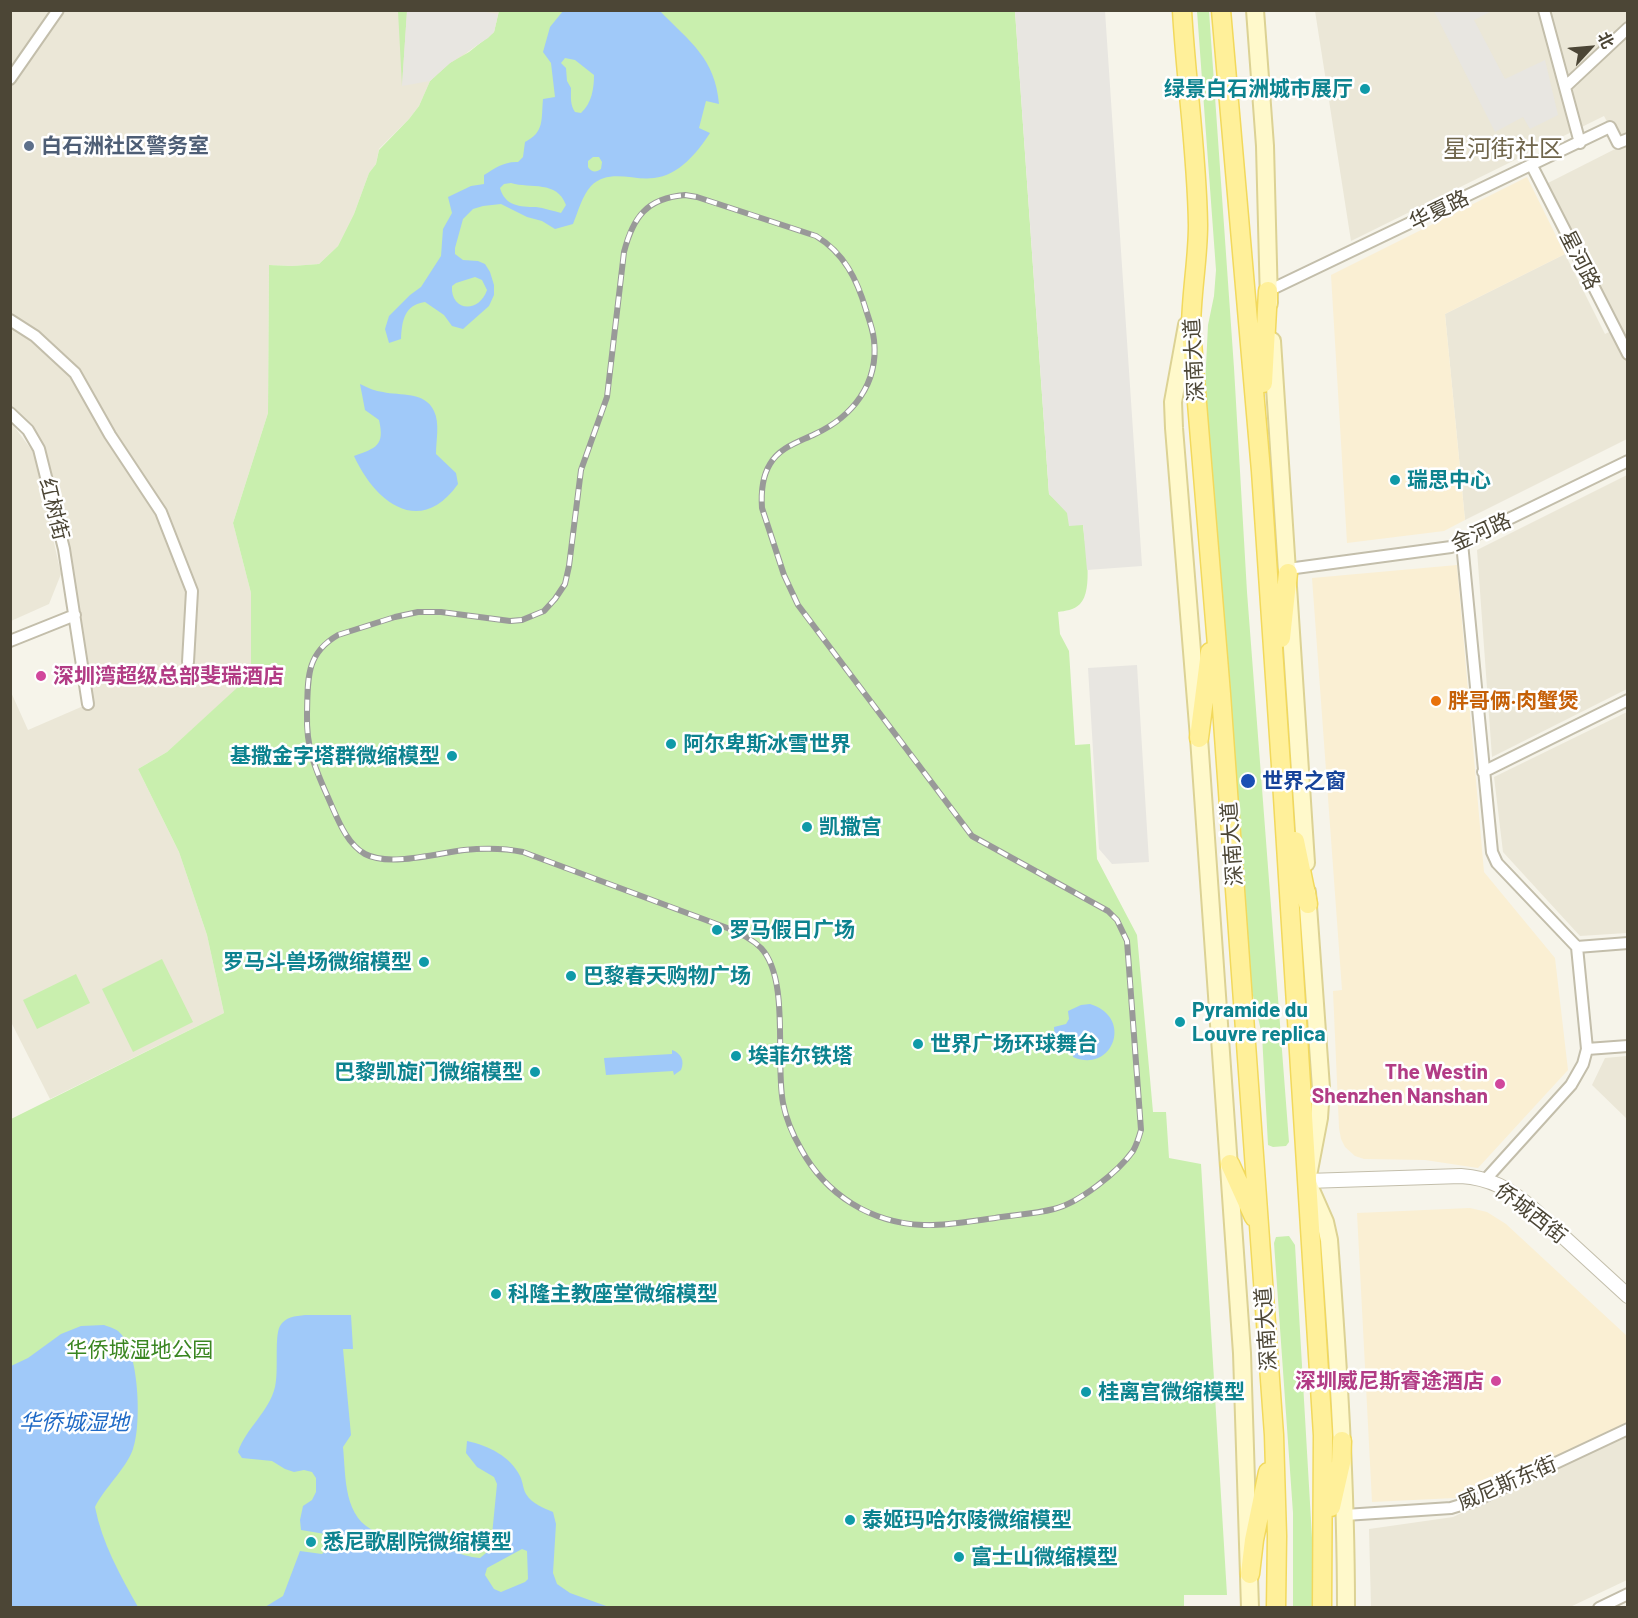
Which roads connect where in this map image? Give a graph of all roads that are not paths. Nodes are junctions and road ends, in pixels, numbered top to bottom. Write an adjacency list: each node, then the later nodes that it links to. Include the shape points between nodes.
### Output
1 (58, 10): 7 (street)
2 (1182, 10): 13 (main road, 深南大道, via 1198,219)
3 (1221, 10): 18 (main road)
4 (1255, 10): 12 (main road, via 1265,146)
5 (1544, 10): 8 (street)
6 (1628, 28): 8 (street)
7 (10, 79)
8 (1565, 87): 10 (street)
9 (1628, 139): 10 (street, 华夏路, via 1618,143 1610,127)
10 (1580, 143): 11 (street, 华夏路)
11 (1532, 166): 12 (street, 华夏路); 15 (street, 星河路)
12 (1268, 291): 18 (main road); 20 (main road)
13 (1191, 301): 21 (main road, 深南大道); 28 (main road, via 1173,402)
14 (10, 321): 24 (street, via 35,336 75,373 161,512 192,591)
15 (1628, 354)
16 (10, 413): 22 (street, 红树街, via 28,430 39,449 64,549)
17 (1628, 461): 19 (street, 金河路)
18 (1261, 471): 25 (main road)
19 (1462, 543): 20 (street, 金河路); 29 (street)
20 (1288, 571): 25 (main road); 31 (main road)
21 (1215, 614): 28 (main road); 39 (main road, 深南大道)
22 (75, 615): 23 (street); 27 (street, 红树街)
23 (10, 641)
24 (188, 662)
25 (1275, 685): 30 (main road)
26 (1628, 700): 29 (street)
27 (88, 704)
28 (1199, 738): 36 (main road)
29 (1483, 772): 33 (street, via 1494,858)
30 (1282, 781): 31 (main road); 38 (main road)
31 (1308, 904): 38 (main road, via 1321,1088)
32 (1628, 943): 33 (street)
33 (1577, 947): 35 (street)
34 (1628, 1046): 35 (street)
35 (1587, 1049): 37 (street, via 1571,1085)
36 (1230, 1164): 39 (main road); 46 (main road)
37 (1486, 1179): 38 (street, 侨城西街, via 1461,1176); 40 (street, 侨城西街, via 1532,1208)
38 (1307, 1181): 43 (main road, via 1329,1240); 45 (main road, via 1323,1435)
39 (1259, 1226): 42 (main road, 深南大道)
40 (1628, 1296)
41 (1628, 1429): 44 (street, 威尼斯东街, via 1463,1505)
42 (1274, 1435): 46 (main road); 49 (main road, 深南大道)
43 (1342, 1441): 44 (main road); 45 (main road, via 1341,1463)
44 (1345, 1515): 51 (main road)
45 (1324, 1538): 50 (main road)
46 (1250, 1574): 48 (main road)
47 (1628, 1594): 52 (street)
48 (1250, 1608)
49 (1276, 1608)
50 (1322, 1608)
51 (1346, 1608)
52 (1599, 1608)

